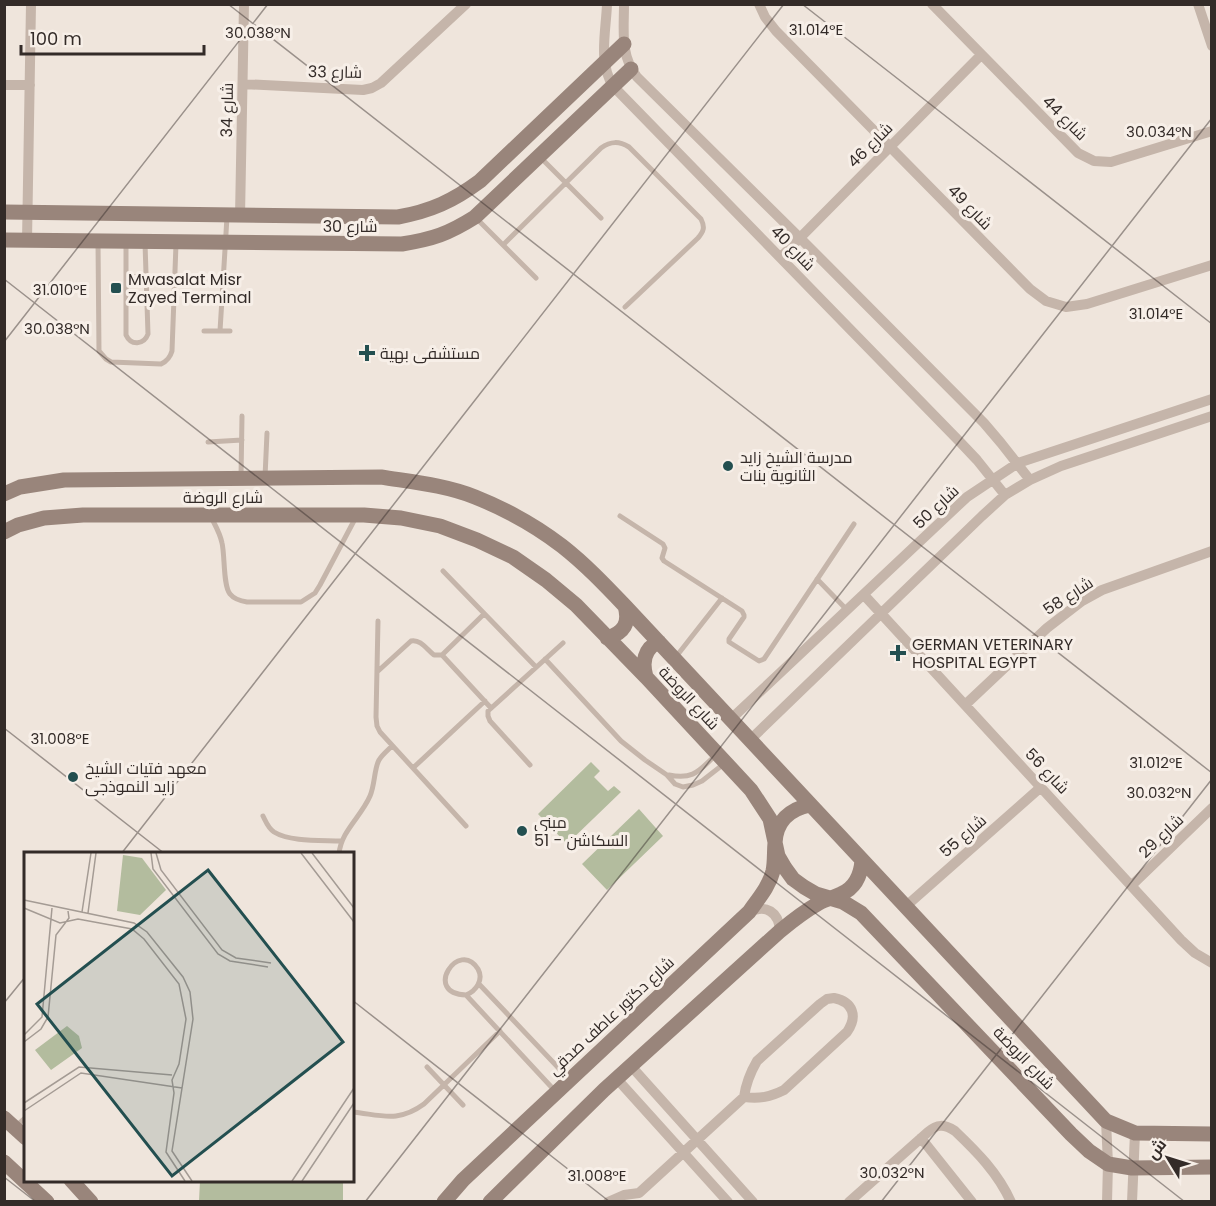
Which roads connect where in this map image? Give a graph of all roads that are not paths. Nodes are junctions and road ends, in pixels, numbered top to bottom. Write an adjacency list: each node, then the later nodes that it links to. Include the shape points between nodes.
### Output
1 (31, 4): 16 (street)
2 (244, 4): 14 (street, شارع 34)
3 (466, 4): 14 (street, شارع 33, via 372,88)
4 (607, 4): 12 (street, شارع 40)
5 (624, 4): 9 (street, شارع 40)
6 (759, 4): 19 (street, شارع 49, via 776,31)
7 (932, 4): 11 (street, شارع 44)
8 (1198, 4): 10 (street)
9 (624, 44): 12 (street, شارع 30); 13 (street, شارع 40)
10 (1212, 46)
11 (981, 55): 18 (street, شارع 44, via 1078,153 1094,161 1111,162); 19 (street, شارع 46)
12 (604, 63): 17 (street, شارع 40); 25 (street, شارع 30, via 480,181 442,205 398,217)
13 (631, 69): 17 (street, شارع 30); 28 (street, شارع 40)
14 (243, 84): 24 (street, شارع 34)
15 (4, 85): 16 (street)
16 (30, 85): 23 (street)
17 (613, 86): 20 (street, شارع 30); 38 (street, شارع 40)
18 (1212, 130)
19 (890, 146): 28 (street, شارع 46); 39 (street, شارع 49, via 1046,301 1066,307 1087,304)
20 (539, 157): 21 (lane); 26 (street, شارع 30)
21 (566, 183): 27 (lane); 37 (lane); 43 (lane, via 601,148 623,143 704,225 703,232)
22 (4, 212): 23 (street, شارع 30)
23 (28, 212): 24 (street, شارع 30); 30 (street)
24 (233, 216): 25 (street, شارع 30); 35 (lane)
25 (272, 216): 36 (street)
26 (475, 217): 36 (street, شارع 30, via 453,231 402,244); 37 (lane)
27 (601, 218)
28 (800, 238): 38 (street, شارع 46); 53 (street, شارع 40, via 984,423)
29 (4, 240): 30 (street, شارع 30)
30 (27, 241): 31 (street, شارع 30)
31 (98, 242): 32 (street, شارع 30); 34 (lane, via 99,351 111,362 161,364 172,351)
32 (126, 242): 33 (street, شارع 30); 41 (lane)
33 (145, 242): 34 (street, شارع 30); 40 (lane)
34 (176, 243): 35 (street, شارع 30)
35 (226, 243): 36 (street, شارع 30); 45 (lane)
36 (272, 244)
37 (502, 245): 42 (lane)
38 (781, 257): 56 (street, شارع 40)
39 (1212, 265)
40 (146, 276): 41 (lane); 41 (lane, via 148,334 144,341 135,343 126,336)
41 (126, 277)
42 (536, 278)
43 (626, 307)
44 (204, 331): 45 (lane)
45 (220, 331): 46 (lane)
46 (230, 331)
47 (1212, 399): 53 (street, شارع 50)
48 (242, 416): 51 (lane)
49 (1212, 416): 57 (street)
50 (267, 433): 55 (lane)
51 (242, 440): 52 (lane); 54 (lane)
52 (208, 442)
53 (1018, 463): 56 (street, شارع 50); 57 (street, شارع 40)
54 (241, 478): 55 (street, شارع الروضة); 58 (street, شارع الروضة, via 64,480)
55 (265, 478): 70 (street, شارع الروضة, via 381,477 474,496 521,519 562,546)
56 (993, 479): 59 (street, شارع 40); 68 (street, شارع 50, via 967,497)
57 (1030, 480): 59 (street)
58 (4, 494)
59 (1005, 495): 72 (street)
60 (210, 515): 61 (street, شارع الروضة); 61 (lane, via 222,543 226,587 230,595 247,602 301,602 315,592); 64 (street, شارع الروضة, via 44,518)
61 (356, 516): 75 (street, شارع الروضة, via 401,518 440,526 477,540 546,580)
62 (620, 516): 69 (lane, via 663,544 664,561)
63 (854, 524): 67 (lane)
64 (4, 532)
65 (1212, 551): 85 (street, شارع 58, via 1102,590 1082,601 1047,628)
66 (443, 571): 73 (lane)
67 (817, 579): 69 (lane, via 762,661 729,642 744,615); 71 (lane)
68 (864, 595): 71 (street, شارع 50); 72 (street, شارع 56)
69 (722, 598): 80 (lane)
70 (625, 606): 75 (street, via 628,614 622,630); 76 (street, شارع الروضة)
71 (848, 610): 87 (street, شارع 50)
72 (881, 613): 85 (street, شارع 56); 88 (street)
73 (484, 614): 78 (lane); 81 (lane)
74 (378, 621): 82 (lane)
75 (607, 638): 83 (street, شارع الروضة)
76 (659, 642): 80 (street, شارع الروضة); 83 (street, via 645,656)
77 (563, 643): 79 (lane)
78 (442, 655): 82 (lane, via 434,655 419,642 411,641); 84 (lane)
79 (545, 659): 81 (lane); 93 (lane, via 621,741)
80 (674, 659): 87 (street, شارع الروضة)
81 (536, 667): 86 (lane)
82 (377, 672): 89 (lane, via 377,726)
83 (646, 677): 90 (street, شارع الروضة)
84 (485, 701): 86 (lane); 92 (lane)
85 (966, 705): 94 (street, شارع 56)
86 (491, 708): 91 (lane, via 490,721)
87 (730, 720): 88 (street, شارع الروضة)
88 (750, 740): 95 (street, شارع الروضة)
89 (392, 746): 92 (lane); 99 (lane, via 378,763 371,796)
90 (721, 759): 93 (lane, via 695,774); 93 (lane, via 702,781 693,785 675,784); 100 (street, شارع الروضة, via 751,790 771,819)
91 (530, 765)
92 (413, 768): 98 (lane)
93 (667, 775)
94 (1041, 787): 103 (street, شارع 56); 105 (street, شارع 55)
95 (810, 805): 100 (street, via 789,813 781,821); 102 (street, شارع الروضة)
96 (1212, 808): 103 (street, شارع 29)
97 (263, 816): 99 (lane, via 274,832)
98 (466, 826)
99 (341, 841): 101 (lane)
100 (774, 843): 104 (street, شارع الروضة, via 793,879 816,894); 106 (street, شارع دكتور عاطف صدقي, via 769,884)
101 (339, 852)
102 (862, 860): 104 (street, via 861,871 849,889); 105 (street, شارع الروضة)
103 (1132, 885): 108 (street, شارع 56, via 1195,953)
104 (829, 897): 107 (street); 128 (street, شارع الروضة, via 861,914 1071,1134)
105 (905, 907): 121 (street, شارع الروضة)
106 (748, 912): 107 (street, via 763,908 771,911); 114 (street, شارع دكتور عاطف صدقي)
107 (780, 931): 112 (street)
108 (1212, 963)
109 (479, 984): 110 (lane); 110 (lane, via 480,976 472,964 458,961 451,965 445,978 447,986 458,995); 114 (lane)
110 (466, 995): 111 (lane)
111 (500, 1031): 116 (lane); 117 (lane)
112 (631, 1066): 115 (street); 125 (street)
113 (427, 1067): 116 (lane)
114 (570, 1079): 117 (street, شارع دكتور عاطف صدقي)
115 (616, 1079): 126 (street); 138 (street)
116 (444, 1084): 119 (lane); 120 (lane, via 403,1116)
117 (556, 1092): 137 (street, شارع دكتور عاطف صدقي)
118 (744, 1097): 118 (street, via 758,1099 784,1090 847,1032 853,1018 848,1004 834,998 820,1004 757,1061); 125 (street)
119 (463, 1105)
120 (354, 1112)
121 (1106, 1121): 122 (street, شارع الروضة); 128 (street)
122 (1135, 1133): 123 (street, شارع الروضة); 129 (street)
123 (1212, 1134)
124 (921, 1138): 142 (street); 143 (street); 144 (street, via 934,1127 955,1131 993,1170)
125 (697, 1140): 126 (street); 141 (street)
126 (683, 1153): 134 (street); 140 (street)
127 (4, 1162): 131 (street)
128 (1108, 1164): 129 (street, شارع الروضة); 145 (street)
129 (1132, 1167): 130 (street, شارع الروضة); 146 (street)
130 (1212, 1167)
131 (24, 1181)
132 (26, 1182): 135 (street)
133 (72, 1182): 136 (street)
134 (639, 1197): 139 (street, via 624,1195)
135 (47, 1202)
136 (91, 1202)
137 (444, 1202)
138 (490, 1202)
139 (608, 1202)
140 (728, 1202)
141 (753, 1202)
142 (849, 1202)
143 (972, 1202)
144 (1011, 1202)
145 (1107, 1202)
146 (1132, 1202)

